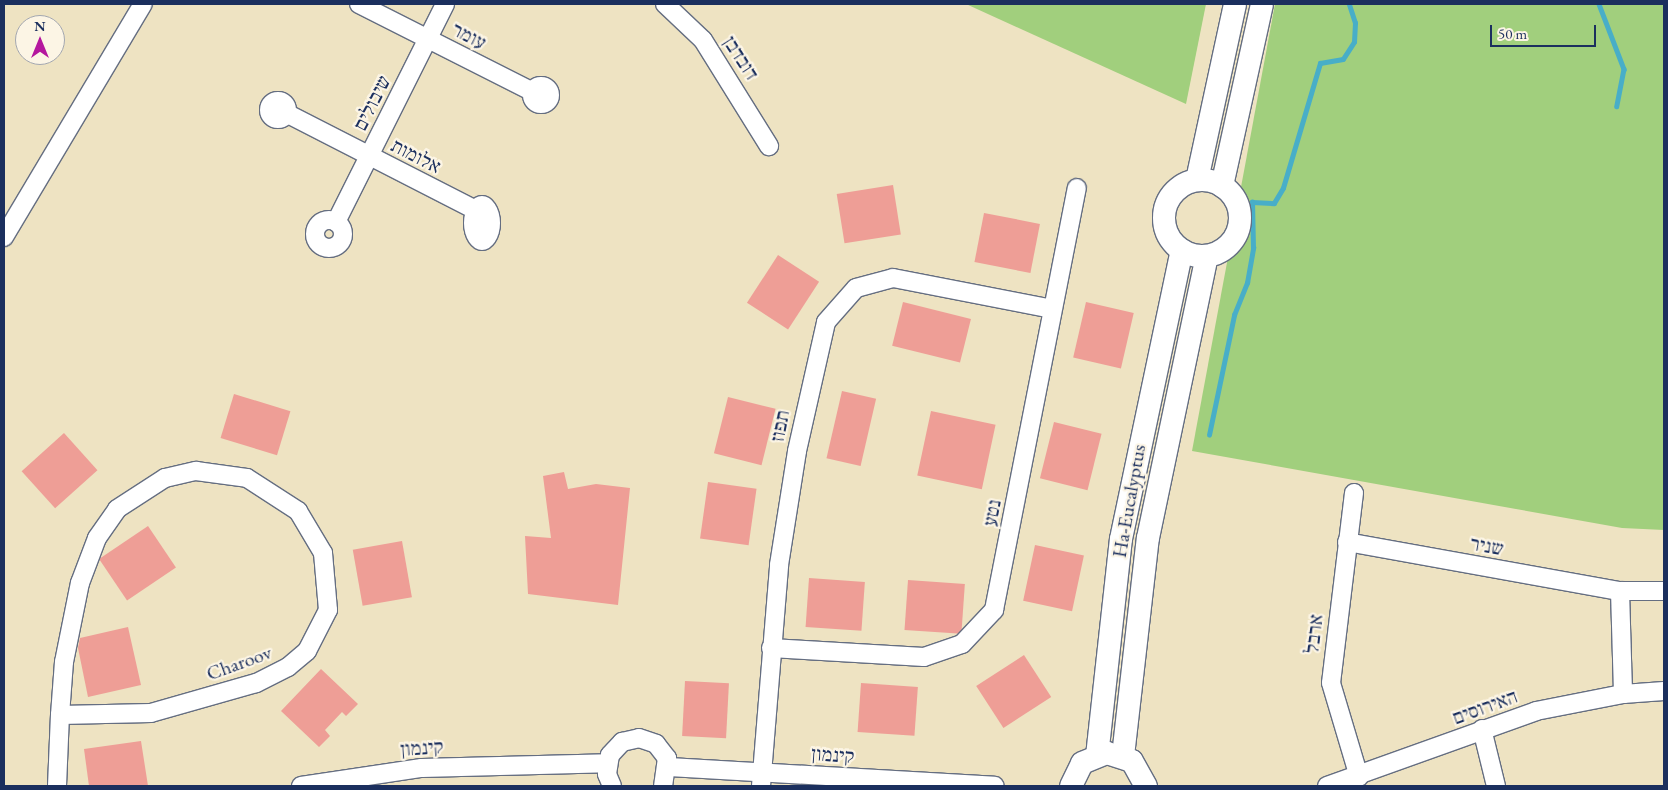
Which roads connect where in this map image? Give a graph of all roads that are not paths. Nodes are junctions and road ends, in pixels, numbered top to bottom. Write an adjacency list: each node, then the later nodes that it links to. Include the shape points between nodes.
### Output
1 (143, 4): 17 (street)
2 (359, 4): 7 (street, עומר)
3 (445, 4): 7 (street, שיבולים)
4 (665, 4): 10 (street, דובדבן, via 703,40)
5 (1235, 4): 12 (main road)
6 (1262, 4): 13 (main road)
7 (428, 39): 8 (street, עומר); 11 (street, שיבולים)
8 (533, 92)
9 (286, 113): 11 (street, אלומות)
10 (769, 146)
11 (369, 156): 15 (street, אלומות); 16 (street, שיבולים)
12 (1197, 180): 13 (main road); 18 (main road, via 1170,196 1164,208 1165,229)
13 (1222, 186): 19 (main road, via 1239,210 1240,224 1227,247)
14 (1078, 188): 20 (street, נטע)
15 (474, 209)
16 (336, 222)
17 (4, 237)
18 (1182, 250): 19 (main road); 30 (main road, Ha-Eucalyptus, via 1121,539)
19 (1207, 256): 31 (main road, Ha-Eucalyptus, via 1148,538)
20 (1052, 309): 25 (street, נטע, via 994,610 980,629 962,644 924,657); 25 (street, תפוז, via 893,278 856,288 840,301 817,346 797,451)
21 (1354, 493): 22 (street, ארבל)
22 (1347, 542): 23 (street, שניר); 34 (street, ארבל, via 1331,683)
23 (1620, 591): 24 (street, שניר); 27 (street)
24 (1664, 591)
25 (771, 648): 35 (street, תפוז)
26 (1664, 691): 27 (street, האירוסים)
27 (1623, 694): 29 (street, האירוסים, via 1536,711)
28 (60, 715): 28 (street, Charoov, via 80,584 97,538 117,509 165,478 196,471 247,478 298,511 323,554 328,610 307,651 288,668 256,683 151,713); 36 (street, Charoov)
29 (1482, 730): 34 (street, האירוסים); 44 (street)
30 (1097, 756): 31 (main road); 41 (main road, via 1082,764)
31 (1123, 756): 42 (main road, via 1141,770)
32 (607, 763): 33 (street, via 622,742 639,738 656,744); 37 (street, קינמון, via 422,768); 38 (street)
33 (669, 767): 35 (street, קינמון); 39 (street)
34 (1359, 777): 43 (street, האירוסים)
35 (762, 779): 40 (street, קינמון)
36 (57, 786)
37 (301, 786)
38 (612, 786)
39 (663, 786)
40 (994, 786)
41 (1071, 786)
42 (1146, 786)
43 (1327, 786)
44 (1496, 786)

